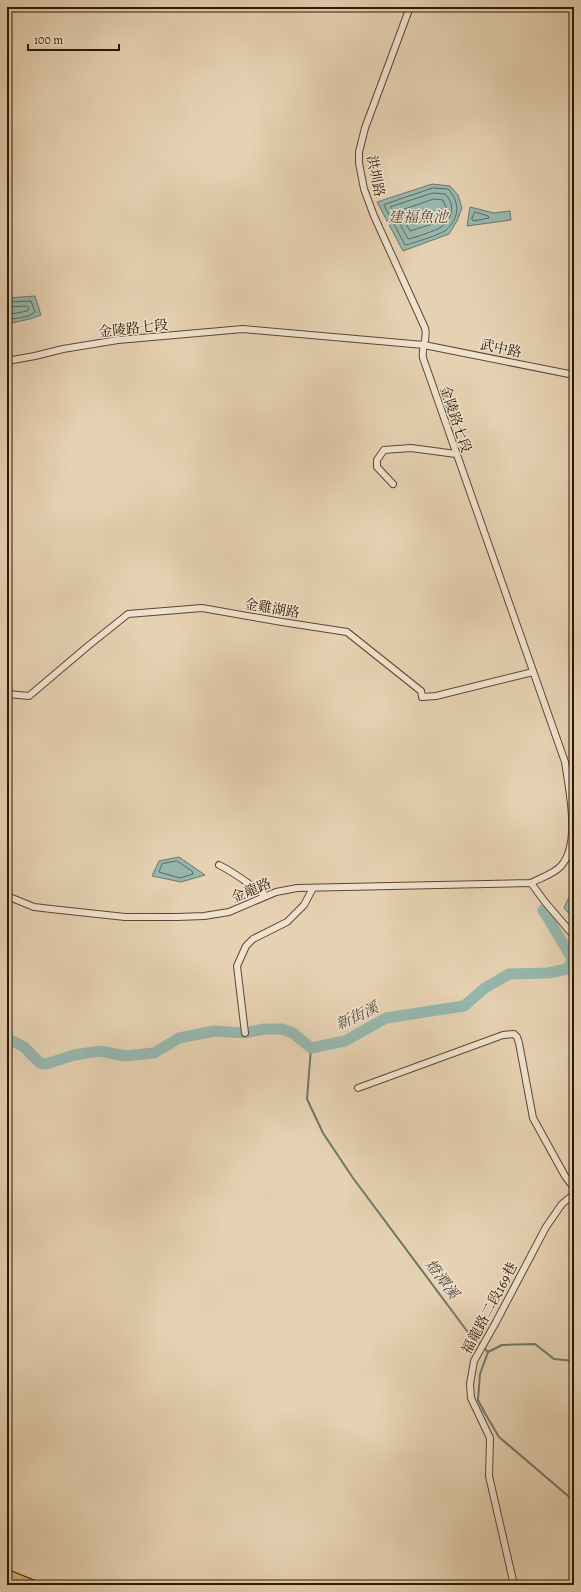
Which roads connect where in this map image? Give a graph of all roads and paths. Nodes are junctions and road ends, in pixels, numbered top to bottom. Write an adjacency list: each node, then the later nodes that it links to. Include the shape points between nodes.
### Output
1 (410, 7): 2 (street, 洪圳路, via 365,128 359,164 364,189 374,216 425,328)
2 (424, 345): 3 (street, 金陵路七段, via 243,330 118,340); 4 (street, 武中路); 5 (street, 金陵路七段, via 423,358)
3 (7, 361)
4 (574, 375)
5 (456, 454): 6 (street, via 411,448 384,450 377,460 377,467); 7 (street, 金陵路七段)
6 (393, 484)
7 (533, 672): 8 (street, 金雞湖路, via 436,696 422,697 421,691 347,632 202,608 128,614 29,696); 10 (street, 金陵路七段, via 565,762 572,830 570,848 560,867)
8 (7, 694)
9 (219, 865): 13 (street, via 234,872)
10 (531, 882): 11 (street, 金龍路); 14 (street)
11 (313, 888): 13 (street, 金龍路, via 296,888); 15 (street, via 304,905 287,922 253,939 246,946 237,966)
12 (7, 896): 13 (street, 金龍路, via 34,907 125,917 216,914 229,912)
13 (266, 896)
14 (574, 936)
15 (245, 1033)
16 (358, 1088): 17 (street, via 503,1035 514,1034 519,1042 533,1118)
17 (574, 1188)
18 (574, 1194): 21 (street, 福龍路二段169巷, via 562,1204 546,1227 479,1349 470,1384 470,1398 490,1438 489,1476)
19 (7, 1574): 20 (main road)
20 (34, 1585)
21 (514, 1585)

